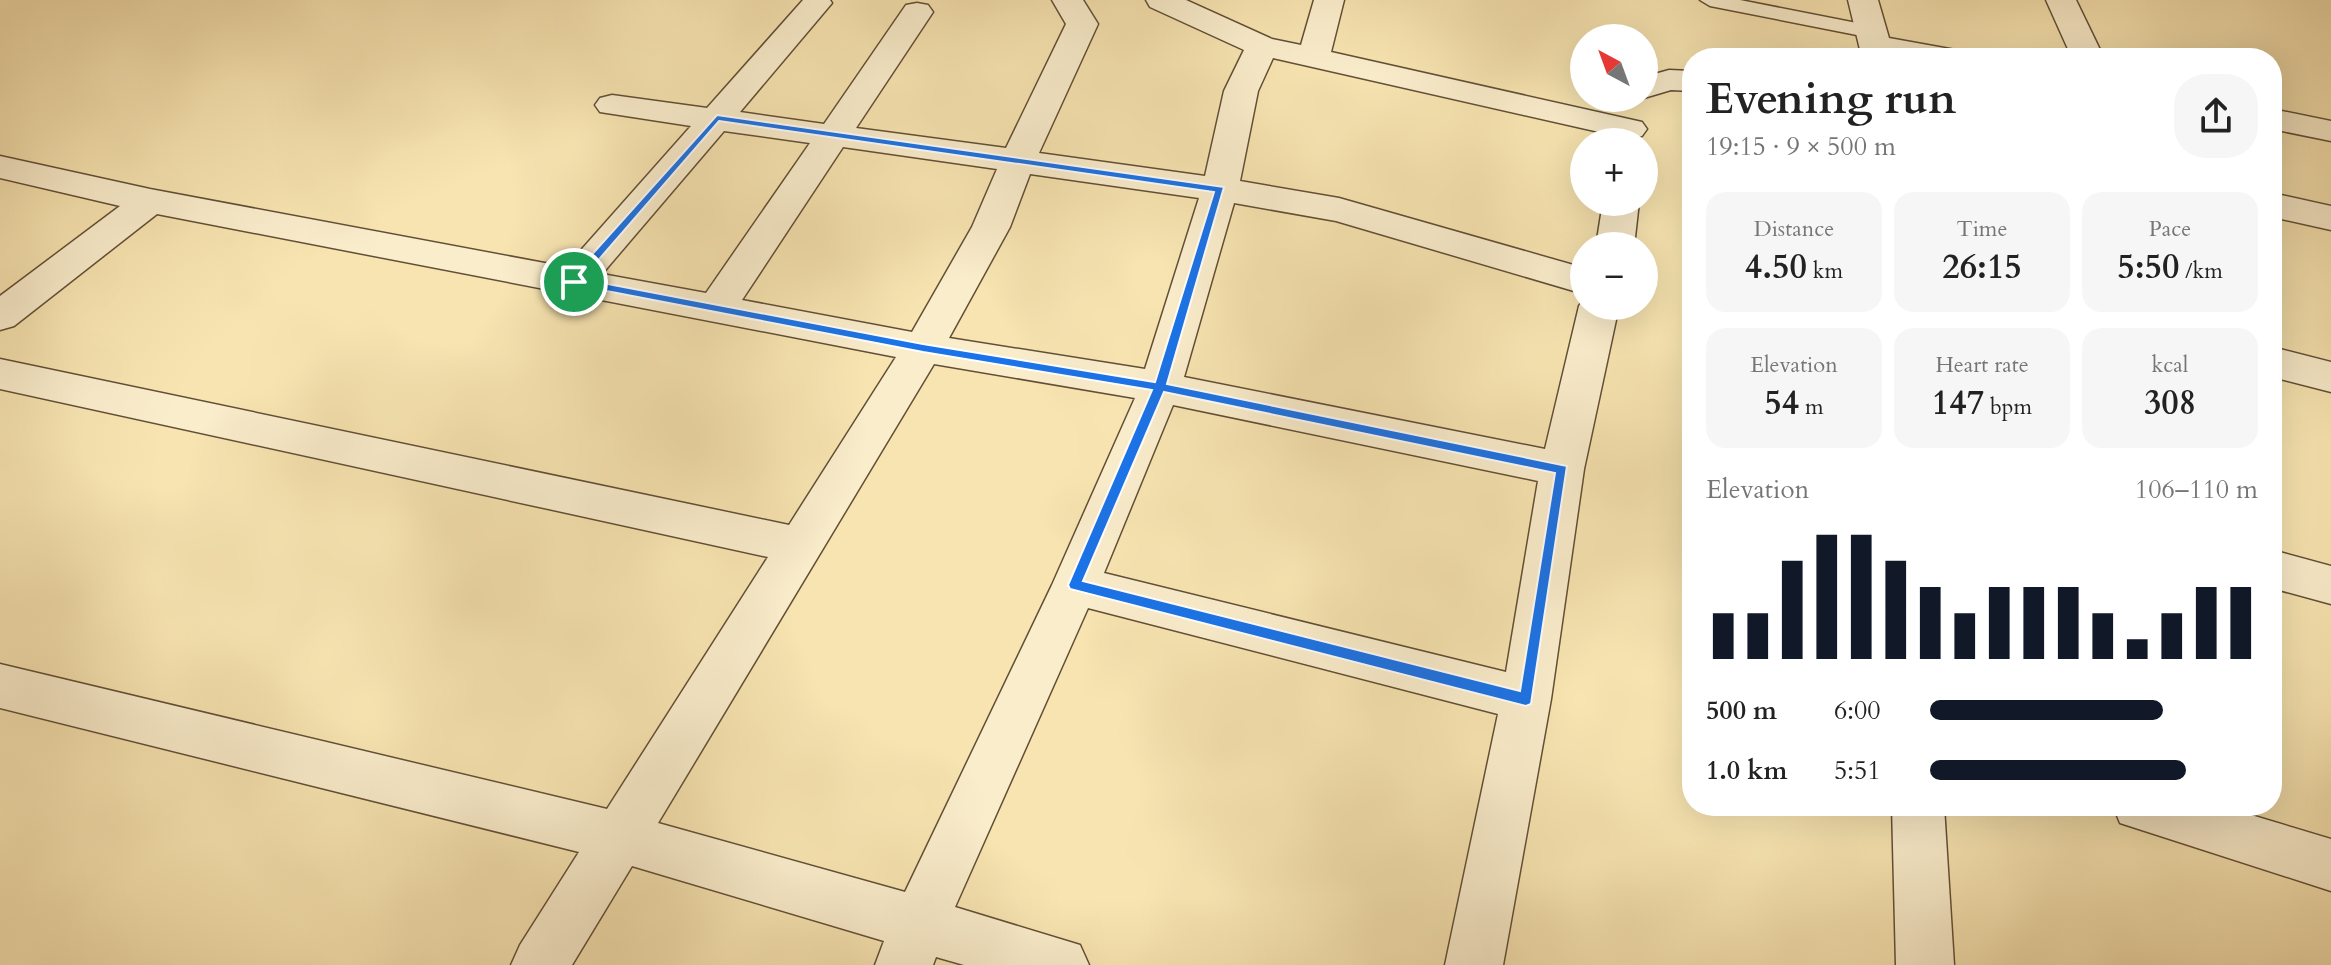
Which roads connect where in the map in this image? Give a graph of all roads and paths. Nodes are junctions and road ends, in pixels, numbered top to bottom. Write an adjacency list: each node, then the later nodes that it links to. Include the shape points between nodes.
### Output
1 (1067, 0): 21 (street, via 1082,24)
2 (1167, 0): 10 (street)
3 (1329, 0): 12 (street)
4 (1710, 0): 9 (lane)
5 (1863, 0): 9 (street)
6 (2061, 0): 11 (street)
7 (817, 3): 16 (street)
8 (917, 12): 20 (street)
9 (1875, 45)
10 (1262, 46): 12 (street); 23 (street, via 1241,91)
11 (2083, 48)
12 (1313, 58): 18 (street)
13 (1682, 81): 14 (street)
14 (1658, 84)
15 (612, 105): 16 (street)
16 (717, 118): 20 (street); 28 (street)
17 (2282, 121): 19 (street)
18 (1631, 123)
19 (2331, 131)
20 (834, 136): 21 (street); 29 (street)
21 (1018, 160): 23 (street); 32 (street, via 991,227)
22 (0, 167): 24 (street)
23 (1220, 189): 27 (street, via 1339,210); 36 (street)
24 (150, 201): 28 (street); 30 (street)
25 (2282, 207): 26 (street)
26 (2331, 218)
27 (1570, 277)
28 (574, 282): 29 (street)
29 (716, 308): 32 (street)
30 (0, 316)
31 (1596, 320): 37 (street)
32 (923, 348): 36 (street); 38 (street)
33 (2282, 365): 35 (street)
34 (0, 374): 38 (street)
35 (2331, 377)
36 (1160, 387): 37 (street); 40 (street)
37 (1562, 469): 43 (street)
38 (803, 546): 46 (street)
39 (2282, 572): 41 (street)
40 (1075, 585): 43 (street); 48 (street)
41 (2331, 585)
42 (0, 686): 46 (street)
43 (1526, 699): 51 (street)
44 (1918, 816): 52 (street)
45 (2172, 816): 47 (street)
46 (619, 837): 48 (street); 49 (street)
47 (2331, 865)
48 (912, 944): 50 (street)
49 (540, 965)
50 (1060, 965)
51 (1474, 965)
52 (1925, 965)

